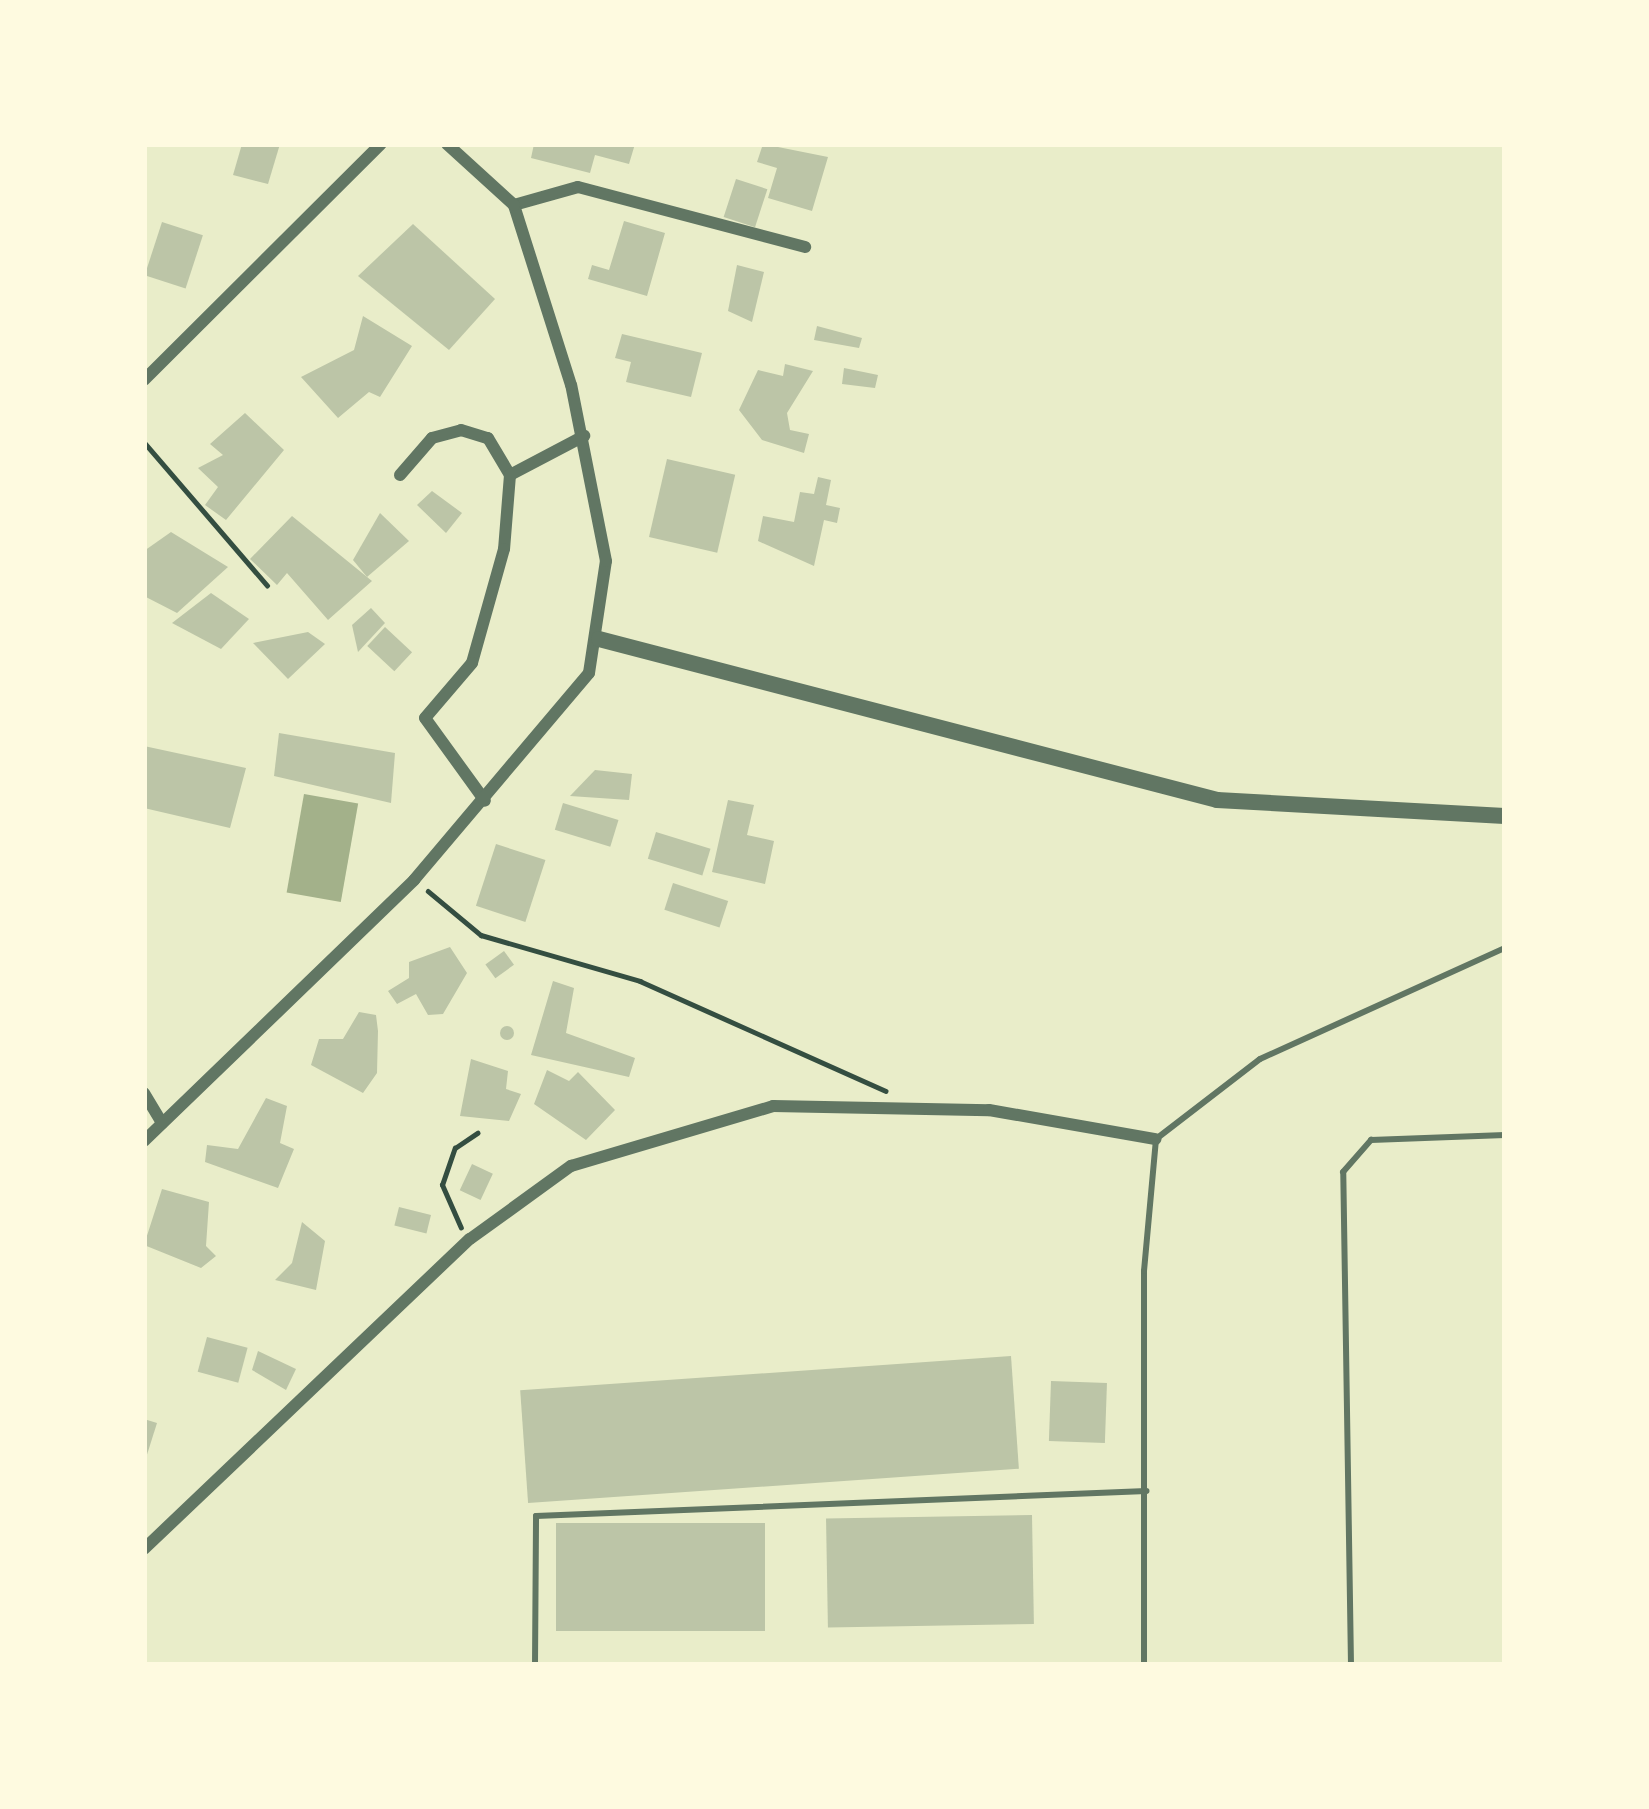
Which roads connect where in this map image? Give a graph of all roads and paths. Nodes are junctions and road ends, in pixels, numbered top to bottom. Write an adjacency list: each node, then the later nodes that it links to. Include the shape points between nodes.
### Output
1 (381, 144): 5 (street)
2 (447, 144): 3 (street)
3 (514, 206): 4 (street, via 578,187); 6 (street)
4 (805, 247)
5 (144, 380)
6 (584, 436): 9 (street); 11 (street, via 606,561)
7 (144, 442): 10 (path)
8 (400, 475): 9 (street, via 432,438 460,430 488,438)
9 (510, 475): 12 (street, via 504,549 472,663 425,718)
10 (268, 585)
11 (599, 639): 12 (street, via 589,673); 13 (street, via 1217,800)
12 (485, 801): 14 (street)
13 (1505, 816)
14 (414, 880): 17 (path, via 481,935 640,981); 18 (street)
15 (1505, 948): 21 (lane, via 1260,1059)
16 (144, 1094): 18 (street)
17 (920, 1109): 21 (street); 23 (street, via 773,1106 571,1166)
18 (162, 1123): 22 (street)
19 (477, 1133): 23 (path, via 455,1148 442,1185)
20 (1505, 1135): 28 (lane, via 1371,1140 1343,1172)
21 (1156, 1138): 24 (lane)
22 (144, 1142)
23 (470, 1239): 25 (street)
24 (1146, 1491): 26 (lane, via 536,1516); 27 (lane)
25 (144, 1549)
26 (535, 1665)
27 (1144, 1665)
28 (1351, 1665)

